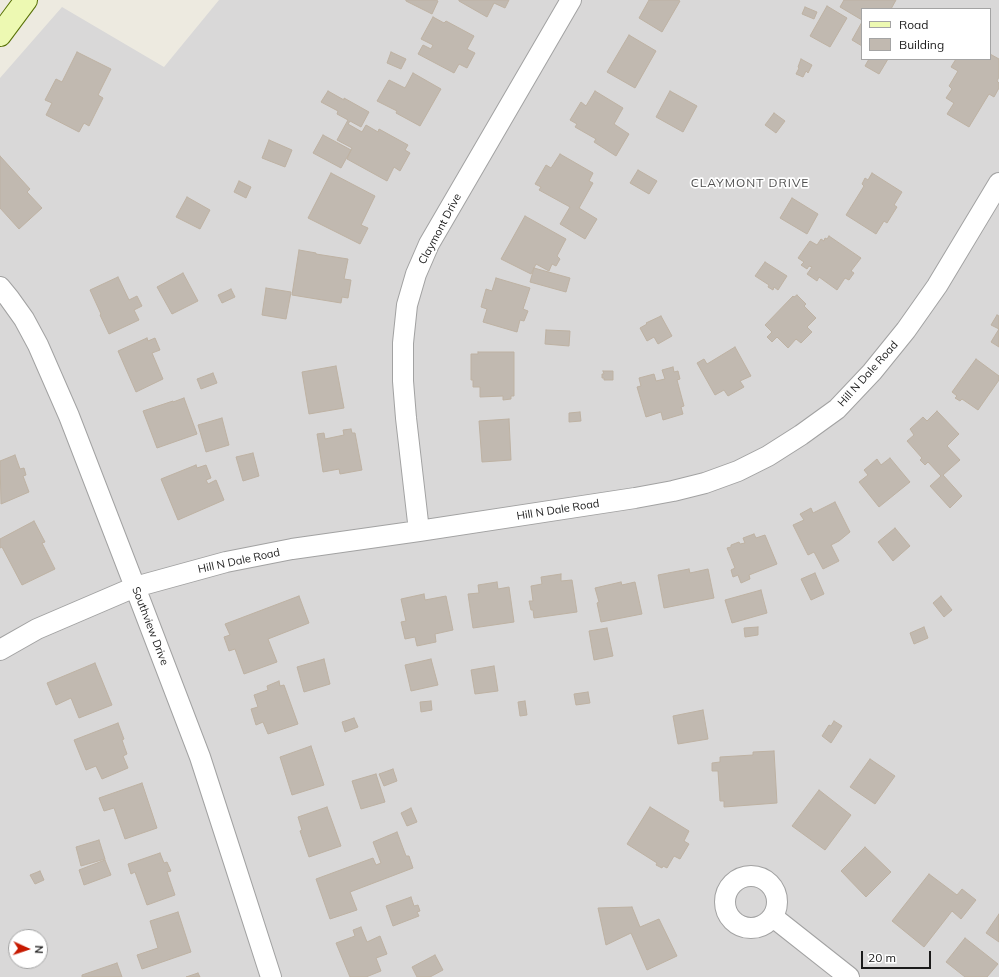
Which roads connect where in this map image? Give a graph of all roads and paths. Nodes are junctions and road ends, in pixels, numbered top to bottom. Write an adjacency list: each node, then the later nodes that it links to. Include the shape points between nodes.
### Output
1 (26, 0): 3 (street)
2 (571, 0): 6 (street, Claymont Drive, via 429,244 416,274 407,305 403,381)
3 (0, 35)
4 (999, 183): 6 (street, Hill N Dale Road, via 937,286 872,372 837,409 768,456 738,471 673,491)
5 (0, 287): 7 (street, Southview Drive, via 24,318 38,345 69,416)
6 (419, 531): 7 (street, Hill N Dale Road, via 292,549 226,562)
7 (135, 587): 8 (street, Hill N Dale Road, via 37,629); 10 (street, Southview Drive, via 200,757)
8 (0, 650)
9 (772, 917): 11 (street)
10 (271, 977)
11 (849, 977)

